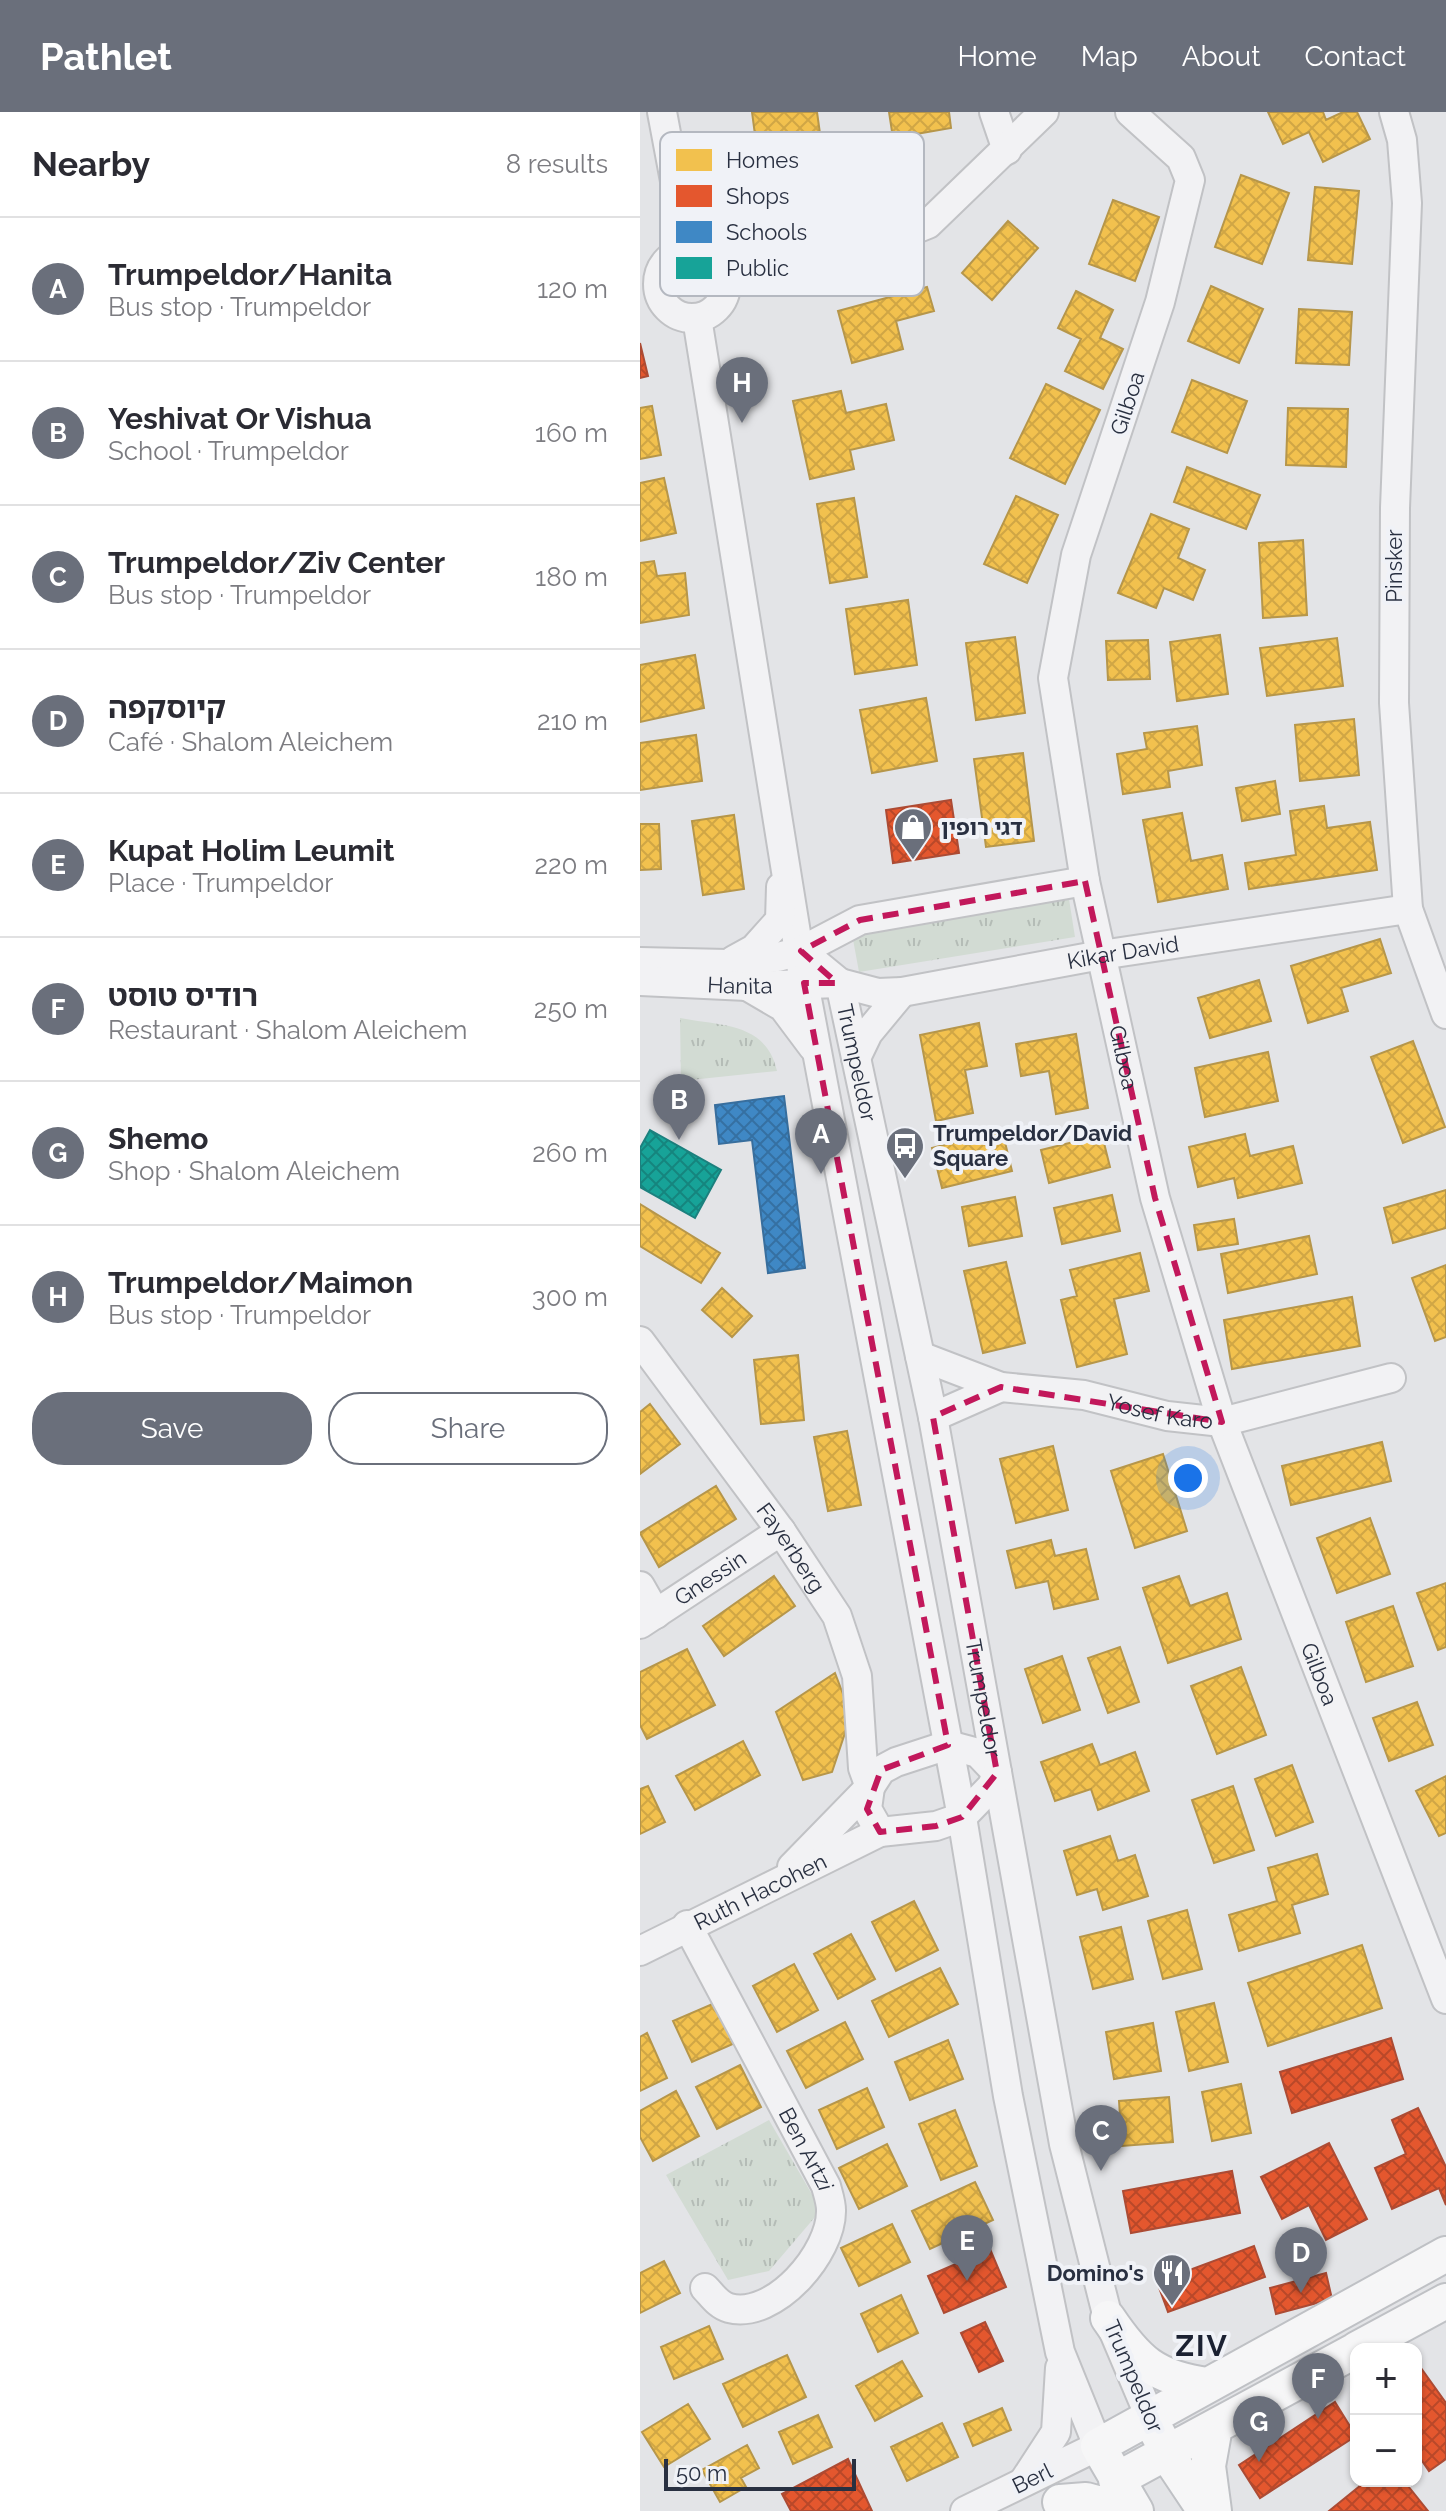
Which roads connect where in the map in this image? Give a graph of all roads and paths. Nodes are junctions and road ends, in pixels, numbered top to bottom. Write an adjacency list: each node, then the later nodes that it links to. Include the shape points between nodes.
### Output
1 (662, 112): 6 (street)
2 (994, 112): 7 (street)
3 (1044, 112): 7 (street)
4 (1130, 112): 14 (street, Gilboa, via 1181,158 1190,180 1160,302 1076,555 1053,678)
5 (1394, 112): 15 (street, Pinsker, via 1407,203 1395,508 1394,703)
6 (666, 132)
7 (1007, 150): 8 (street)
8 (924, 226)
9 (660, 272): 10 (street)
10 (650, 295): 12 (street, via 678,315)
11 (721, 296): 12 (street, via 719,304)
12 (697, 318): 13 (street, Trumpeldor)
13 (782, 855): 16 (street, Trumpeldor); 19 (street, via 780,920 754,949)
14 (1085, 881): 16 (street, via 860,920); 17 (street, Gilboa)
15 (1408, 909): 17 (street, Kikar David); 25 (street, Pinsker)
16 (801, 951): 19 (street, Hanita); 21 (street, Trumpeldor); 22 (street, Trumpeldor)
17 (1101, 955): 24 (street, Kikar David); 33 (street, Gilboa, via 1155,1198)
18 (640, 962): 19 (street, Hanita)
19 (727, 964)
20 (640, 981): 23 (street, Hanita)
21 (804, 983): 22 (street, Hanita); 23 (street, Hanita); 26 (street, Trumpeldor)
22 (840, 983): 24 (street, Kikar David, via 878,993); 27 (street, Trumpeldor)
23 (747, 986): 26 (street, via 792,1016)
24 (902, 992): 27 (street, via 868,1033)
25 (1446, 1014)
26 (820, 1058): 37 (street, Trumpeldor)
27 (856, 1058): 29 (street, Trumpeldor)
28 (640, 1341): 34 (street, Fayerberg)
29 (920, 1356): 31 (street); 32 (street, Trumpeldor)
30 (1391, 1378): 33 (street, Yosef Karo)
31 (1001, 1387): 32 (street, Yosef Karo); 33 (street, Yosef Karo, via 1084,1395 1167,1416)
32 (933, 1417): 38 (street, Trumpeldor)
33 (1222, 1422): 45 (street, Gilboa)
34 (781, 1531): 36 (street, Gnessin); 39 (street, Fayerberg, via 817,1583 849,1644 857,1676 863,1768)
35 (640, 1586): 36 (street)
36 (648, 1619)
37 (948, 1745): 38 (street, via 978,1753); 39 (street, via 881,1770); 40 (street, Trumpeldor)
38 (997, 1773): 40 (street, via 992,1786); 49 (street, Trumpeldor, via 1064,2144)
39 (870, 1787): 41 (street, Fayerberg, via 867,1809); 42 (street)
40 (962, 1817): 41 (street, via 936,1826); 51 (street, Trumpeldor, via 1008,2096)
41 (880, 1832): 42 (street, Ruth Hacohen)
42 (779, 1881): 43 (street, Ruth Hacohen)
43 (687, 1925): 44 (street, Ruth Hacohen); 47 (street, Ben Artzi, via 826,2186 831,2211 806,2272 781,2294 731,2309)
44 (640, 1951)
45 (1446, 1999)
46 (1446, 2254): 53 (main road)
47 (705, 2288)
48 (1446, 2301): 50 (main road)
49 (1108, 2318): 53 (main road, via 1141,2362 1166,2376); 54 (street, Trumpeldor)
50 (1368, 2343)
51 (1060, 2352): 56 (street, Trumpeldor); 58 (street, via 1056,2432)
52 (1350, 2353): 55 (main road)
53 (1208, 2385): 54 (main road)
54 (1150, 2417): 56 (main road); 57 (main road, Trumpeldor)
55 (1215, 2427): 57 (main road); 64 (main road, via 1208,2466)
56 (1098, 2446): 58 (street, Berl); 59 (main road)
57 (1167, 2452): 59 (main road); 63 (main road, Trumpeldor)
58 (1023, 2482): 61 (street, Berl)
59 (1121, 2495): 60 (main road); 62 (main road)
60 (1051, 2507)
61 (965, 2511)
62 (1136, 2511)
63 (1205, 2511)
64 (1214, 2511)

